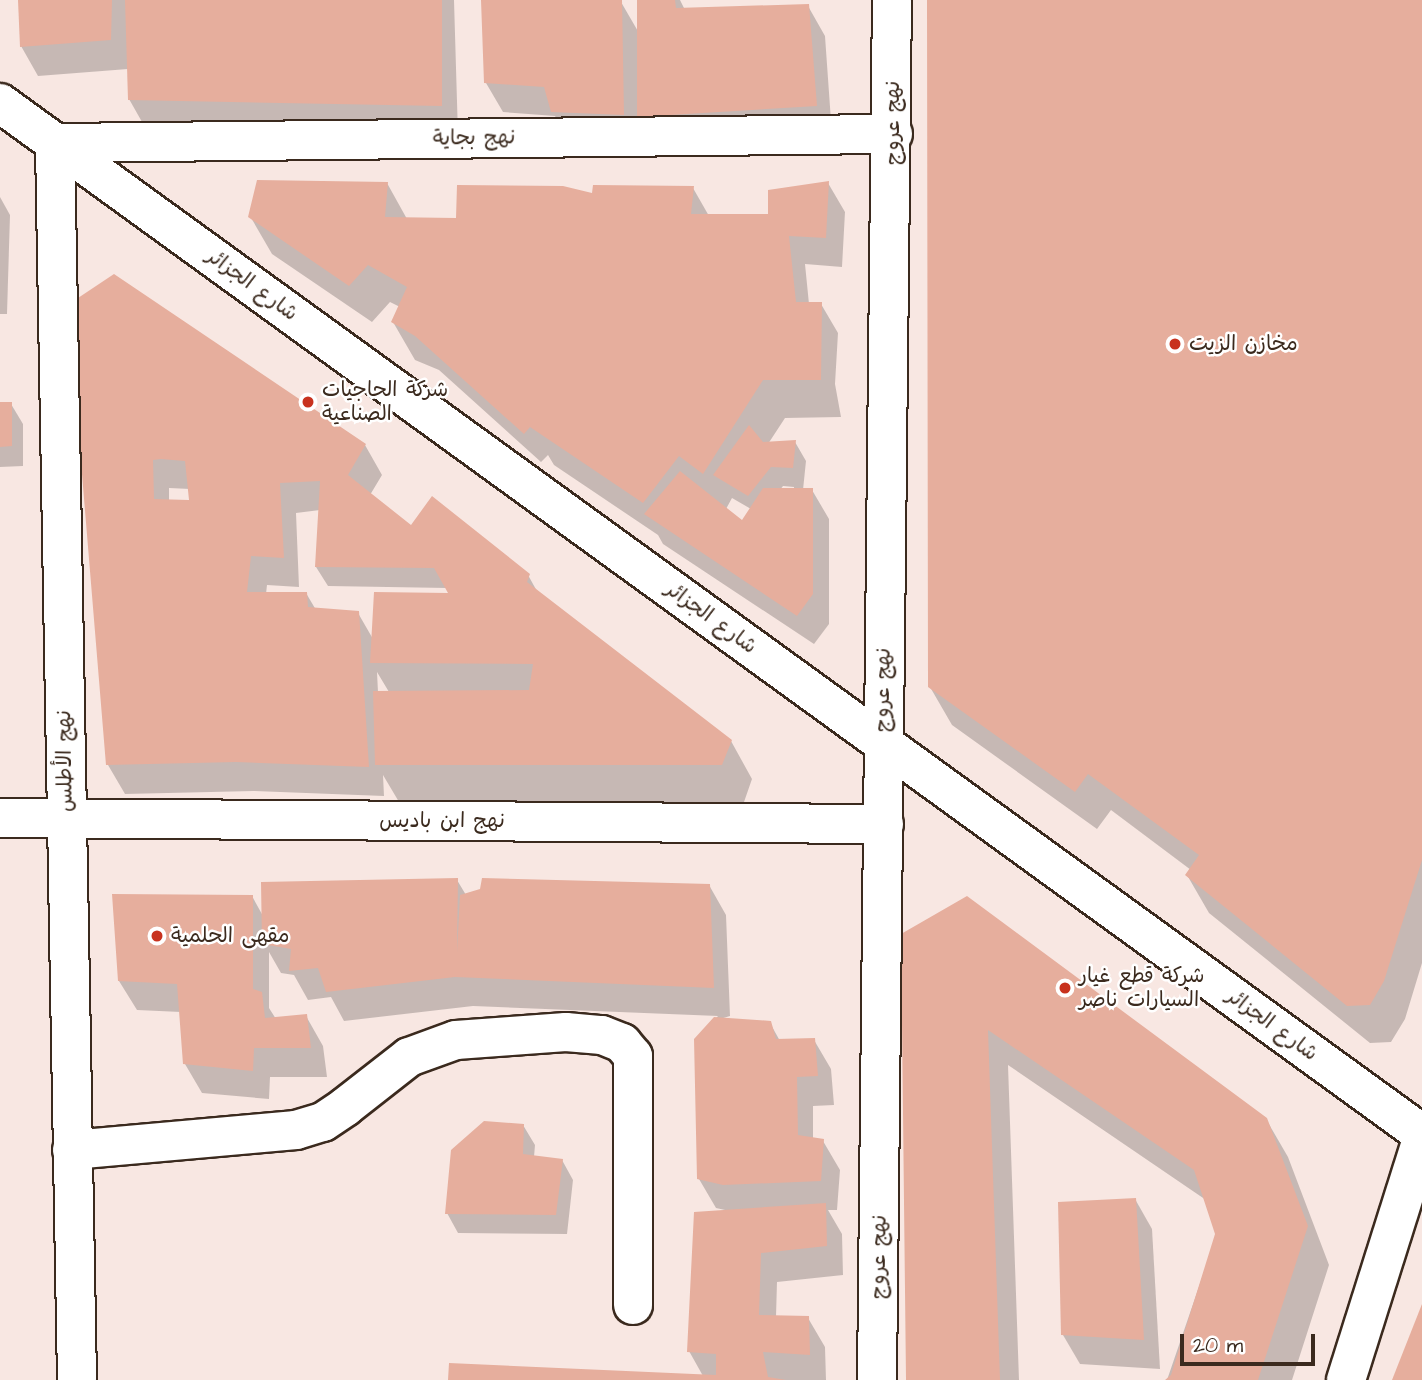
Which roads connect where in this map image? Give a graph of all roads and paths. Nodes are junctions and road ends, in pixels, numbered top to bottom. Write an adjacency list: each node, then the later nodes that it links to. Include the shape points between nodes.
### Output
1 (892, 0): 3 (street, نهج عروج)
2 (0, 103): 4 (street, شارع الجزائر)
3 (893, 134): 4 (street, نهج بجاية); 5 (street, نهج عروج)
4 (55, 143): 5 (street, شارع الجزائر); 7 (street, نهج الأطلس)
5 (882, 741): 8 (street, نهج عروج); 9 (street, شارع الجزائر)
6 (0, 818): 7 (street, نهج ابن باديس)
7 (65, 818): 8 (street, نهج ابن باديس); 10 (street, نهج الأطلس)
8 (884, 824): 13 (street, نهج عروج)
9 (1422, 1137): 14 (street)
10 (72, 1150): 11 (street, via 296,1130 323,1122 409,1057 456,1040 566,1032 602,1035 622,1043 634,1056); 12 (street, نهج الأطلس)
11 (633, 1305)
12 (76, 1380)
13 (877, 1380)
14 (1346, 1380)

